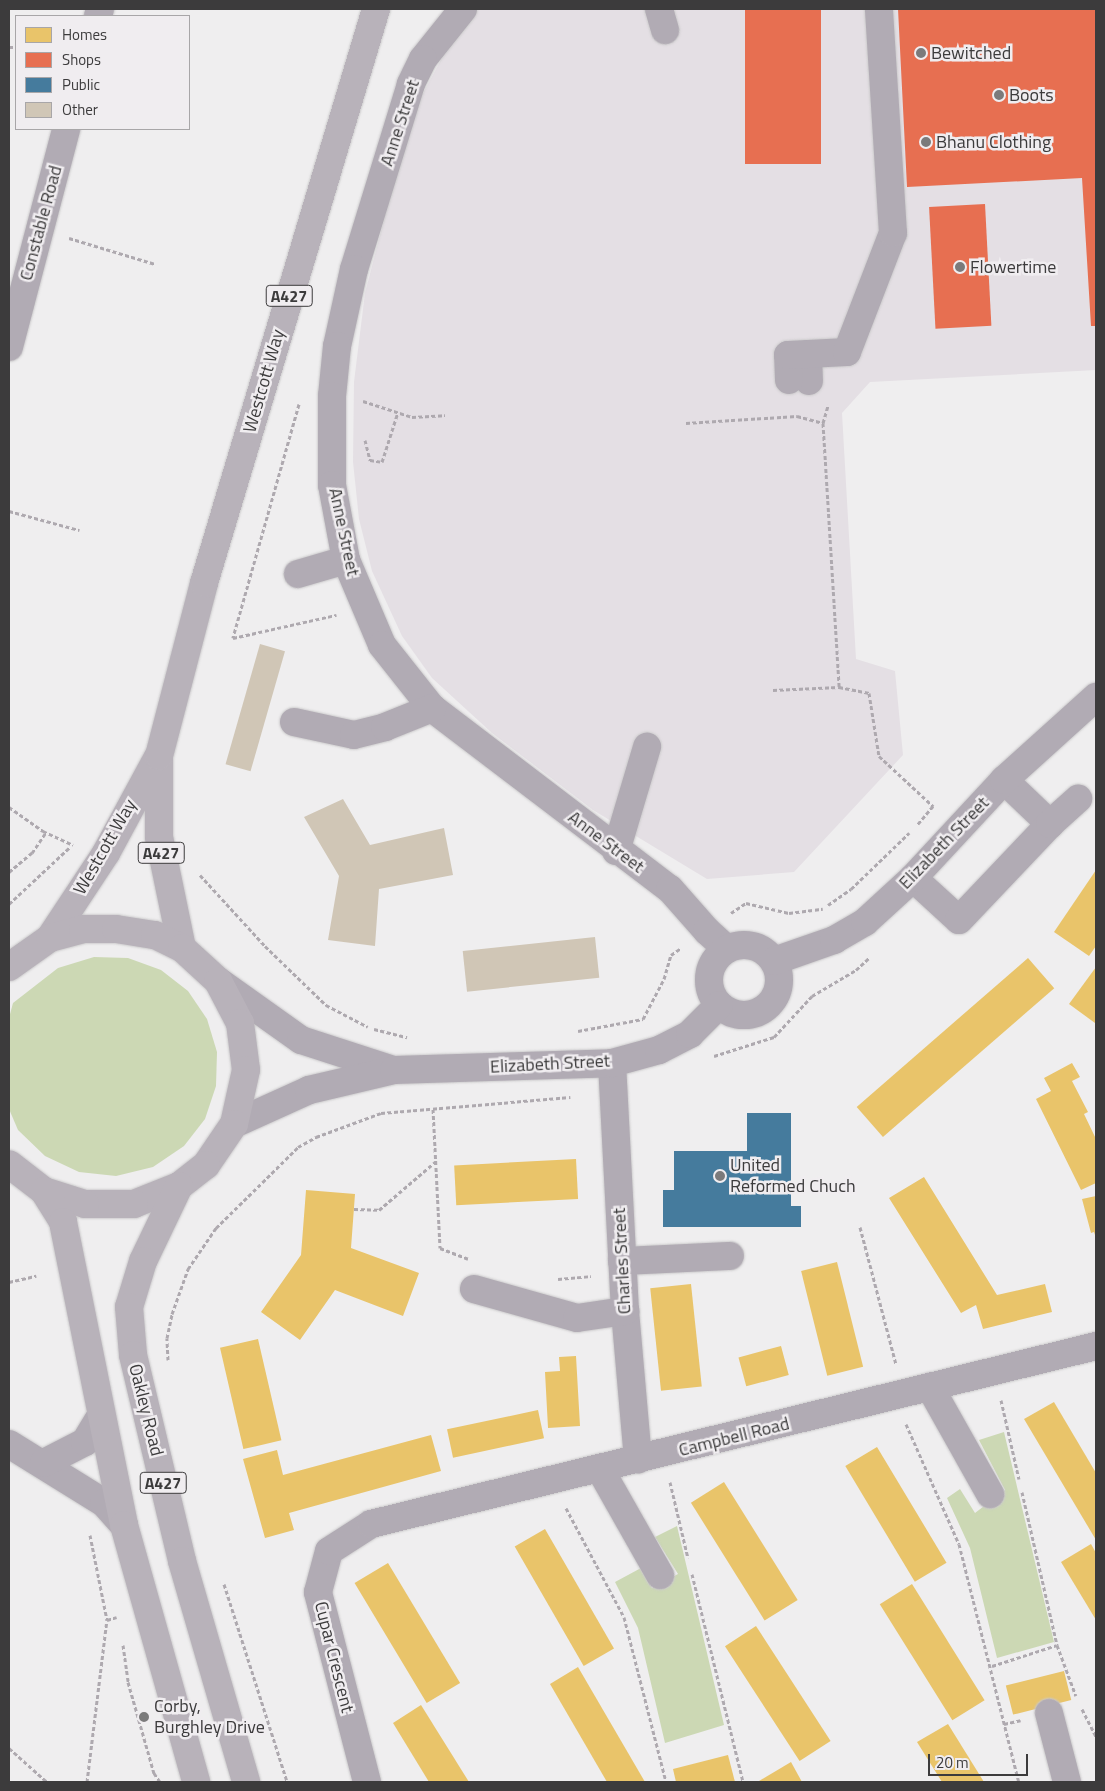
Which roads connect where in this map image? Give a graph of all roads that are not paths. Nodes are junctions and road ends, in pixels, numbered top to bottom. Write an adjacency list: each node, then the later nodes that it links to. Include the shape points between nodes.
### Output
1 (376, 9): 13 (highway, Westcott Way / A427, via 204,583)
2 (463, 9): 7 (street, Anne Street, via 423,59 411,84 354,269 337,346 332,396 332,485)
3 (879, 9): 6 (street, via 893,234 847,352 788,355)
4 (66, 130): 5 (street, Constable Road)
5 (9, 347)
6 (799, 381)
7 (346, 560): 8 (street); 10 (street, Anne Street, via 382,645)
8 (298, 574)
9 (1096, 697): 14 (street, Elizabeth Street)
10 (432, 708): 11 (street, via 385,728 354,735); 17 (street, Anne Street)
11 (294, 722)
12 (647, 747): 17 (street)
13 (159, 756): 19 (highway, Westcott Way / A427, via 106,852); 20 (highway, Westcott Way / A427, via 159,837)
14 (1004, 780): 16 (street); 18 (street, Elizabeth Street)
15 (1078, 799): 16 (street)
16 (1050, 824): 18 (street, via 959,920)
17 (616, 851): 21 (street, Anne Street, via 670,889)
18 (914, 878): 22 (street, Elizabeth Street, via 865,922 834,940)
19 (50, 938): 20 (highway, via 83,929 116,929 155,935); 23 (highway)
20 (182, 948): 24 (highway)
21 (727, 949): 22 (street, via 753,946); 25 (street, via 710,969 712,994)
22 (774, 962): 25 (street, via 778,982 771,1003 759,1012 745,1015 731,1013)
23 (9, 967)
24 (218, 981): 27 (street, Elizabeth Street, via 301,1040); 28 (highway, via 240,1022 246,1070)
25 (719, 1005): 26 (street, Elizabeth Street, via 690,1034 660,1050)
26 (612, 1063): 27 (street, Elizabeth Street); 33 (street, Charles Street)
27 (394, 1070): 28 (street, Elizabeth Street, via 309,1090)
28 (234, 1124): 30 (highway, via 206,1165)
29 (9, 1164): 31 (highway)
30 (179, 1186): 31 (highway, via 134,1204 85,1204); 49 (highway, Oakley Road / A427, via 143,1261 129,1307 133,1355 182,1561)
31 (44, 1191): 38 (highway, A427, via 63,1222)
32 (730, 1256): 33 (street)
33 (622, 1267): 35 (street, Charles Street)
34 (474, 1289): 35 (street, via 577,1318)
35 (624, 1311): 40 (street, Charles Street)
36 (1096, 1346): 37 (street, Campbell Road)
37 (930, 1388): 40 (street, Campbell Road); 43 (street)
38 (100, 1417): 41 (street, via 85,1442); 45 (highway, A427)
39 (9, 1444): 41 (street, via 24,1456)
40 (651, 1457): 42 (street, Campbell Road)
41 (44, 1463): 45 (street, via 104,1503)
42 (600, 1469): 44 (street, Campbell Road); 46 (street)
43 (990, 1494)
44 (371, 1524): 50 (street, Cupar Crescent, via 329,1551 318,1592)
45 (124, 1525): 48 (highway, A427)
46 (660, 1575)
47 (1049, 1713): 51 (street)
48 (196, 1782)
49 (246, 1782)
50 (367, 1782)
51 (1067, 1782)

